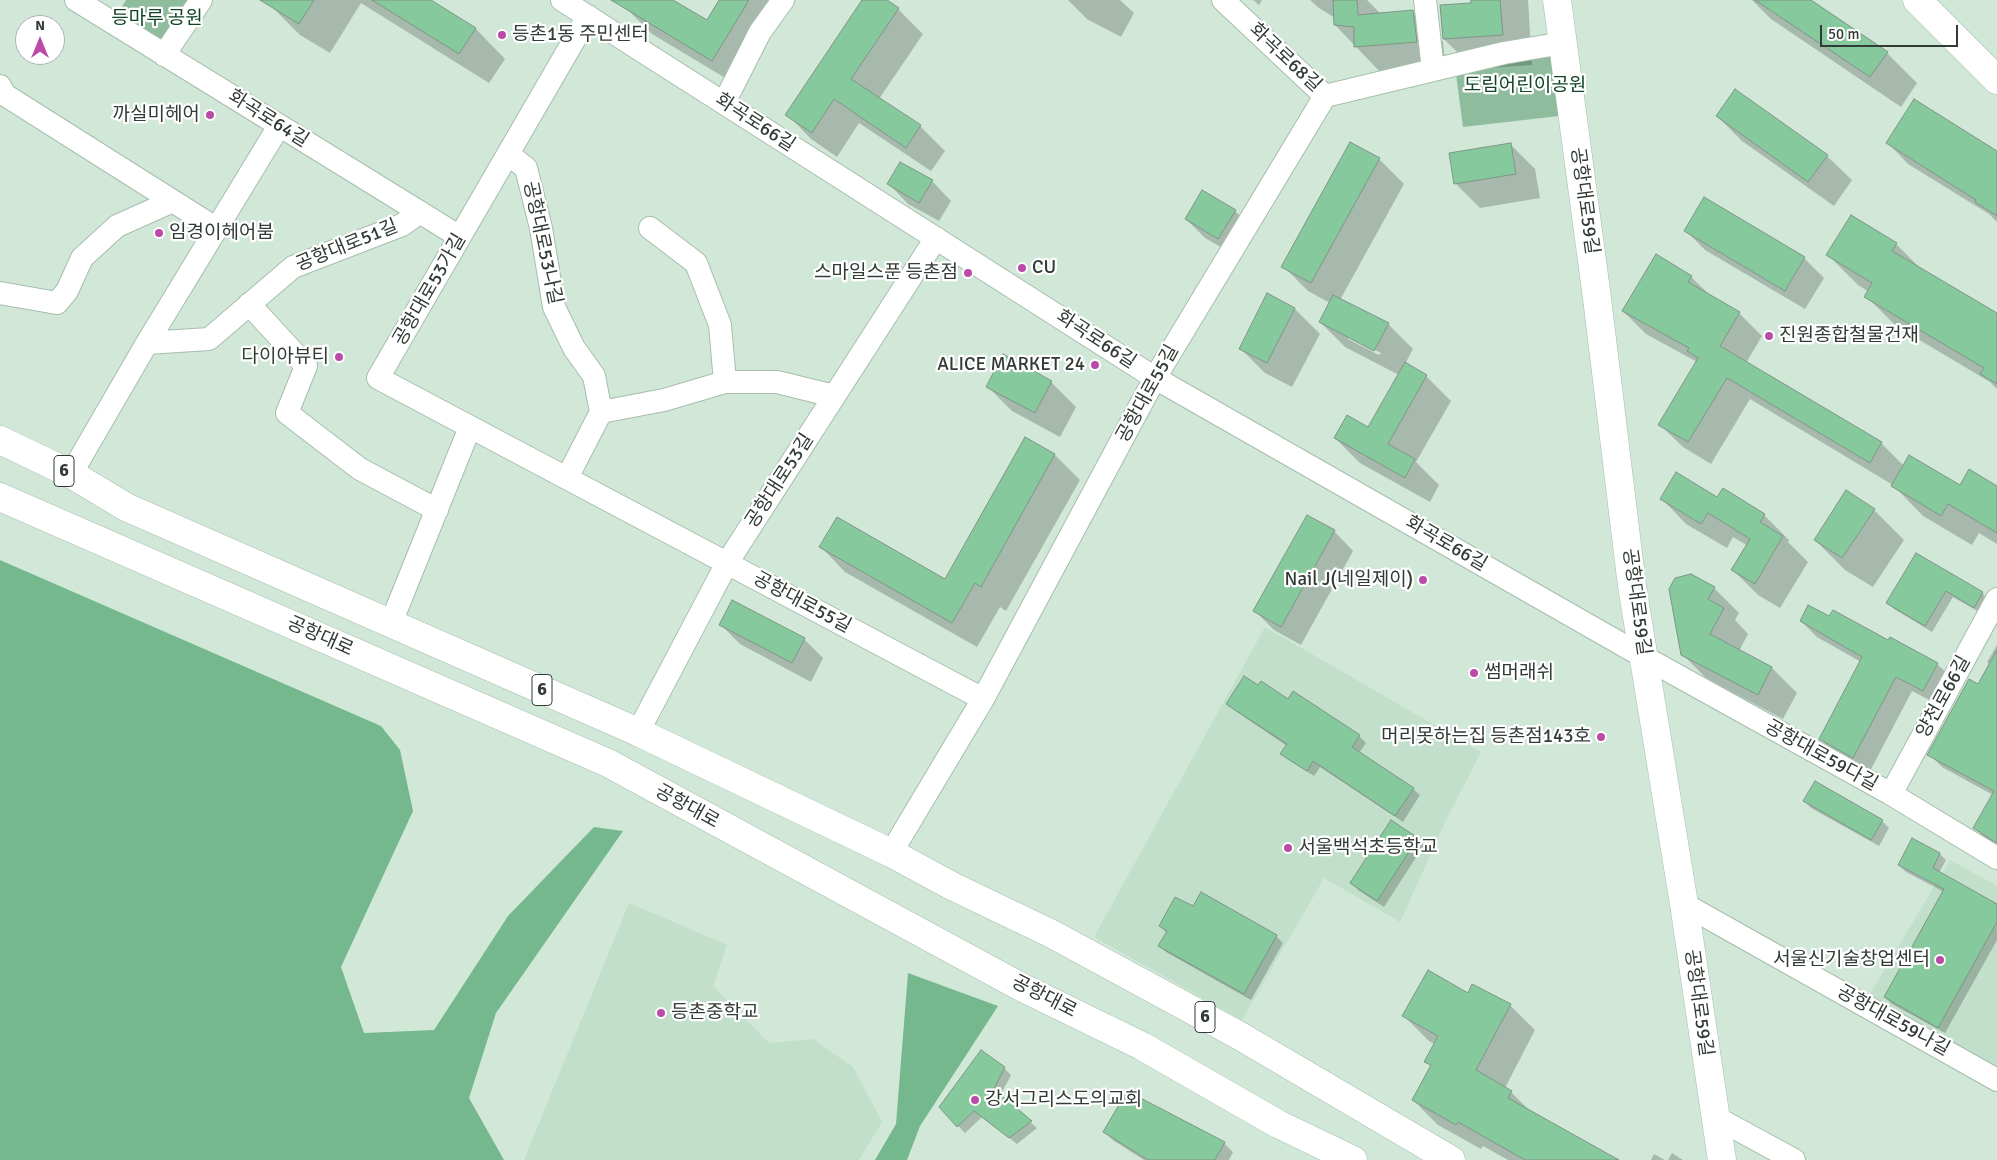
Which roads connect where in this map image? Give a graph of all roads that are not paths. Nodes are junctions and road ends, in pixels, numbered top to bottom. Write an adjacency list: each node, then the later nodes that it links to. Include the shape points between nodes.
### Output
1 (76, 0): 11 (street, 화곡로64길)
2 (201, 0): 11 (street)
3 (562, 0): 9 (street, 화곡로66길)
4 (783, 0): 16 (street, via 760,32)
5 (1223, 0): 15 (street, 화곡로68길)
6 (1425, 0): 12 (street)
7 (1557, 0): 10 (main road, 공항대로59길)
8 (1917, 0): 13 (main road)
9 (588, 16): 16 (street, 화곡로66길); 18 (street, 공항대로53가길)
10 (1563, 43): 12 (street); 41 (main road, 공항대로59길, via 1632,586)
11 (164, 55): 17 (street, 화곡로64길)
12 (1433, 70): 15 (street)
13 (1997, 80)
14 (0, 86): 19 (street, via 5,94)
15 (1326, 96): 28 (street, 공항대로55길)
16 (724, 103): 24 (street, 화곡로66길)
17 (279, 126): 20 (street, 화곡로64길); 22 (street)
18 (508, 154): 23 (street, 공항대로53가길); 31 (street, 공항대로53나길, via 526,168 541,228 554,307 574,348 594,376)
19 (173, 201): 22 (street); 25 (street, via 117,226 82,258 67,291 57,303)
20 (420, 212): 23 (street, 화곡로64길); 26 (street, 공항대로51길, via 402,225 293,267)
21 (650, 228): 29 (street, via 696,263 720,325)
22 (217, 229): 27 (street)
23 (460, 237): 32 (street, 공항대로53가길, via 378,378)
24 (936, 238): 28 (street, 화곡로66길); 30 (street, 공항대로53길)
25 (0, 293)
26 (249, 304): 27 (street, 공항대로51길, via 209,339); 37 (street, via 306,366 286,413 360,469)
27 (147, 342): 34 (street)
28 (1155, 378): 41 (street, 화곡로66길); 42 (street, 공항대로55길)
29 (725, 382): 30 (street, via 777,382); 31 (street, via 664,400)
30 (834, 396): 38 (street, 공항대로53길)
31 (601, 412): 35 (street)
32 (470, 427): 35 (street, 공항대로53가길); 37 (street)
33 (0, 440): 34 (main road, 6)
34 (71, 474): 40 (main road, 6, via 126,507)
35 (567, 478): 38 (street, 공항대로53가길)
36 (0, 497): 50 (main road, 공항대로 / 6, via 608,763 1024,988 1142,1046 1278,1124)
37 (437, 510): 40 (street)
38 (727, 563): 42 (street, 공항대로55길); 43 (street, 공항대로53길)
39 (1997, 599): 44 (street, 양천로66길)
40 (391, 623): 43 (main road, 6)
41 (1644, 657): 44 (street, 공항대로59다길); 47 (main road, 공항대로59길)
42 (983, 699): 45 (street, 공항대로55길)
43 (638, 732): 45 (main road, 6)
44 (1891, 794): 46 (street, 공항대로59다길)
45 (891, 853): 51 (main road, 6, via 1052,934 1240,1036)
46 (1997, 858)
47 (1684, 904): 48 (street, 공항대로59나길); 49 (main road, 공항대로59길)
48 (1997, 1080)
49 (1715, 1117): 52 (main road, 공항대로59길); 53 (street)
50 (1353, 1160)
51 (1450, 1160)
52 (1722, 1160)
53 (1794, 1160)

